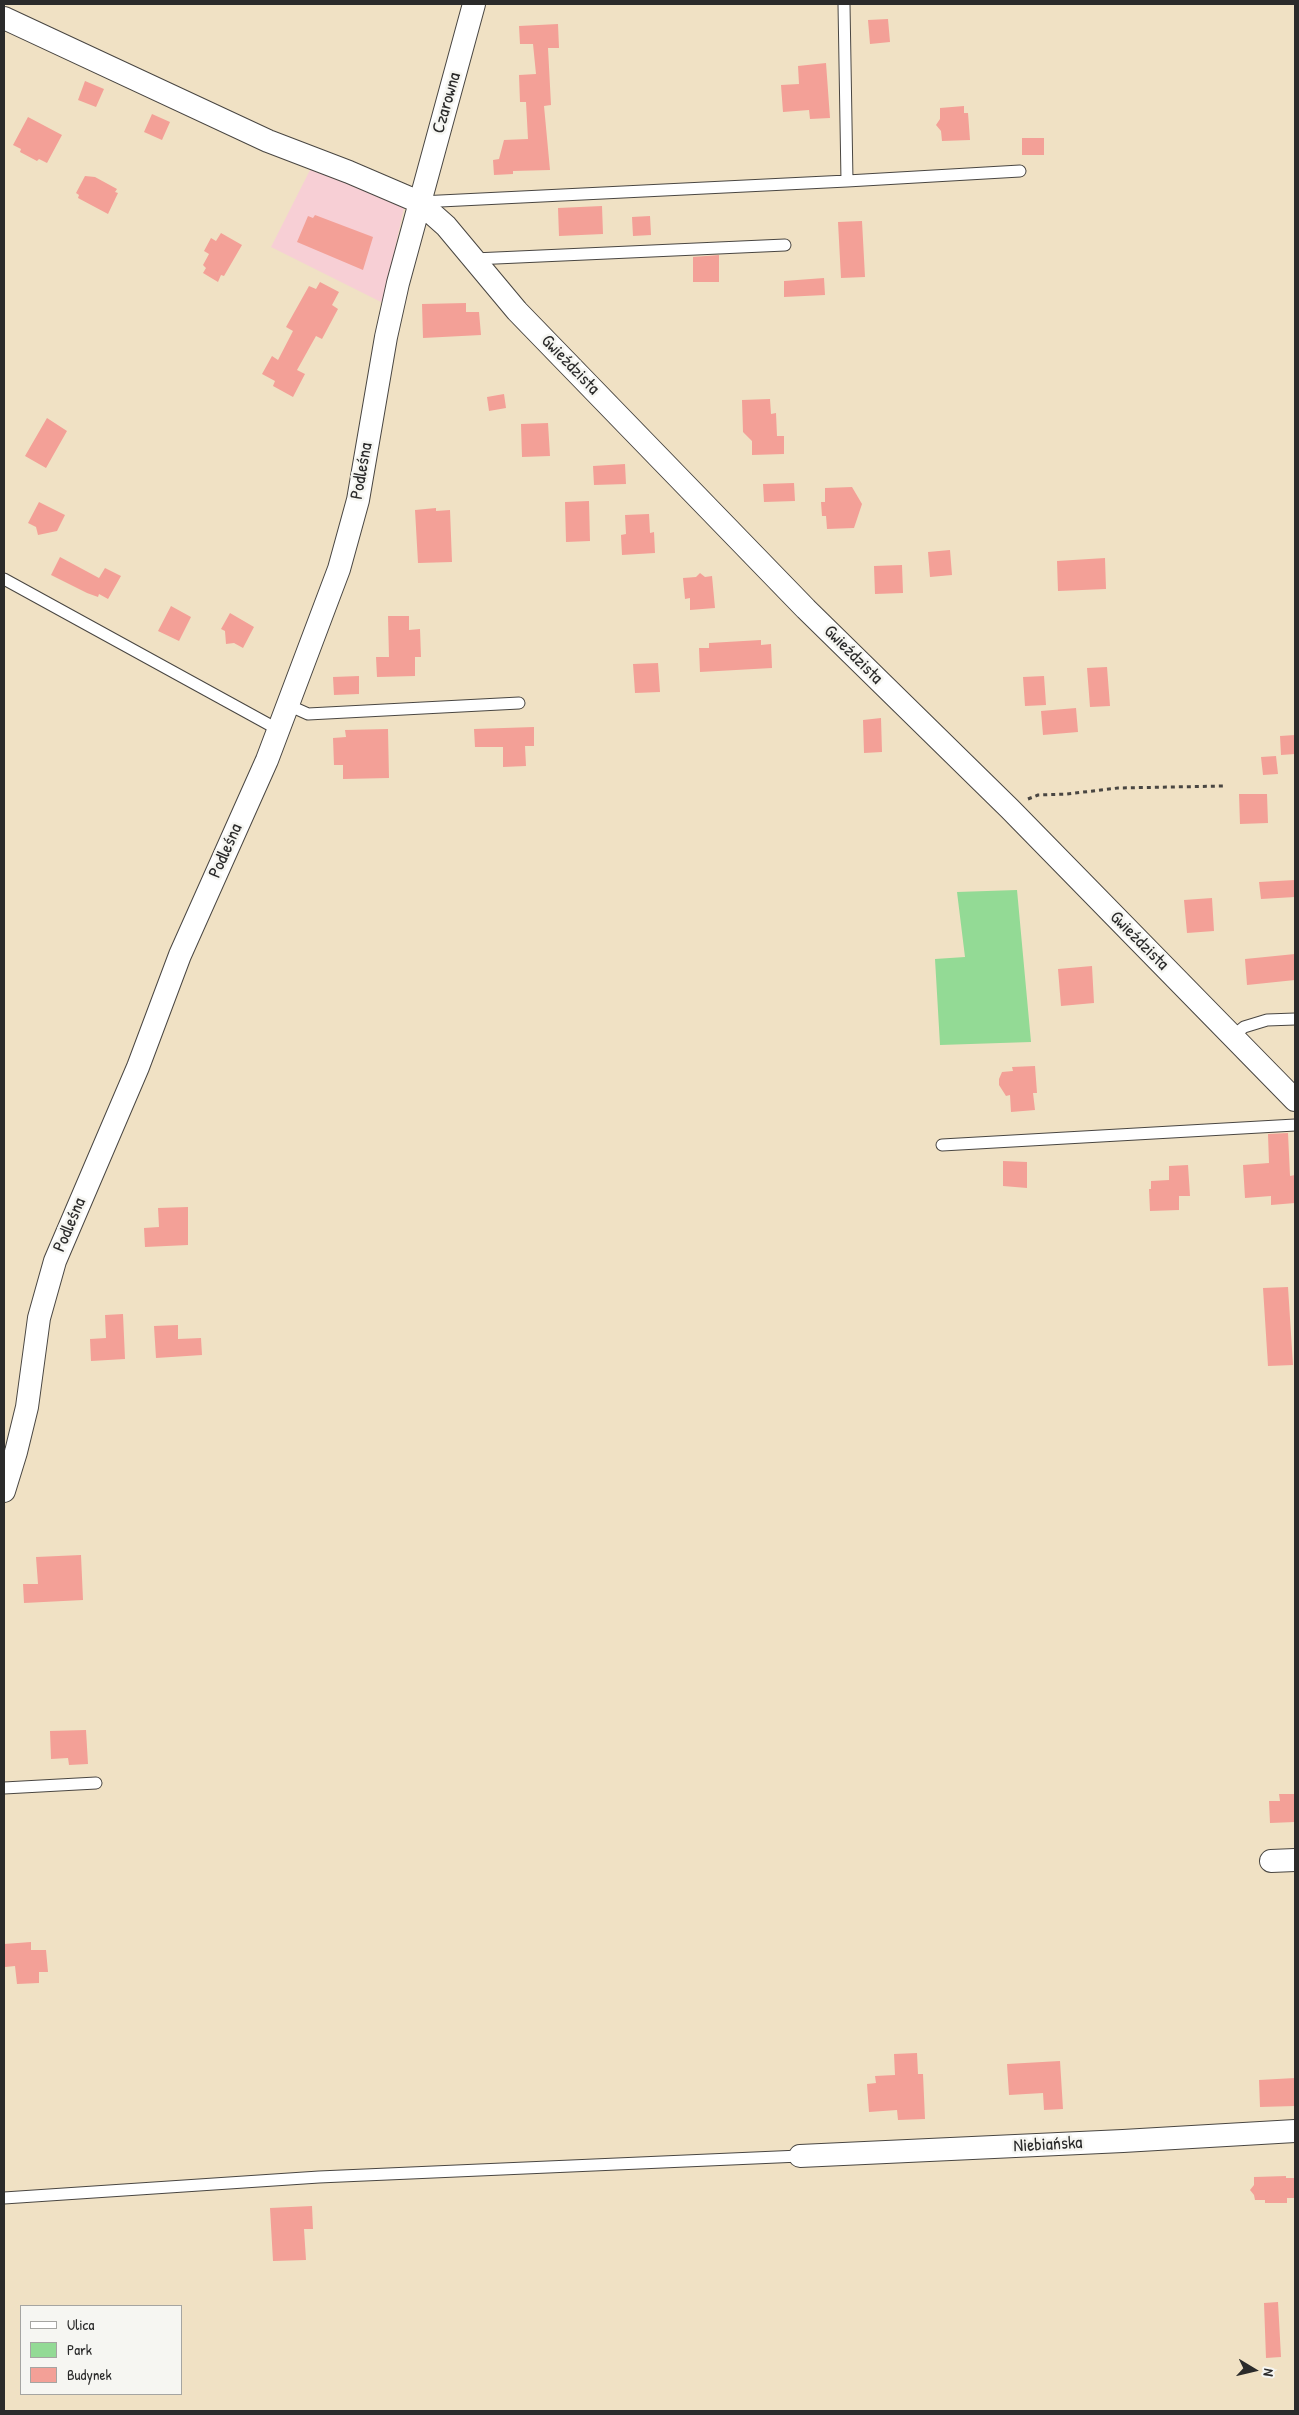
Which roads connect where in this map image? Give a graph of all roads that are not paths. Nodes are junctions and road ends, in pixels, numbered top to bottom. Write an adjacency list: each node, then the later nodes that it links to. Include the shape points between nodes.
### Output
1 (474, 4): 6 (street, Czarowna)
2 (844, 4): 5 (lane)
3 (4, 18): 6 (street, Gwieździsta, via 268,141)
4 (1020, 171): 5 (lane)
5 (848, 182): 6 (lane)
6 (419, 202): 8 (street, Gwieździsta, via 446,226); 11 (street, Podleśna, via 386,337 358,500 339,569)
7 (785, 245): 8 (lane)
8 (474, 259): 14 (street, Gwieździsta, via 517,311 806,609 1010,809)
9 (4, 579): 12 (lane)
10 (519, 703): 11 (lane, via 308,714)
11 (288, 705): 12 (street, Podleśna)
12 (279, 730): 18 (street, Podleśna, via 180,955 138,1067 55,1261 39,1318 28,1407)
13 (1295, 1019): 14 (lane, via 1267,1020 1244,1027)
14 (1233, 1036): 15 (street, Gwieździsta)
15 (1295, 1100)
16 (1295, 1125): 17 (lane)
17 (942, 1145)
18 (4, 1491)
19 (96, 1783): 20 (lane)
20 (4, 1788)
21 (1295, 1860): 22 (street)
22 (1271, 1861)
23 (1295, 2131): 24 (street, Niebiańska)
24 (800, 2156): 25 (lane, via 319,2177)
25 (4, 2198)

